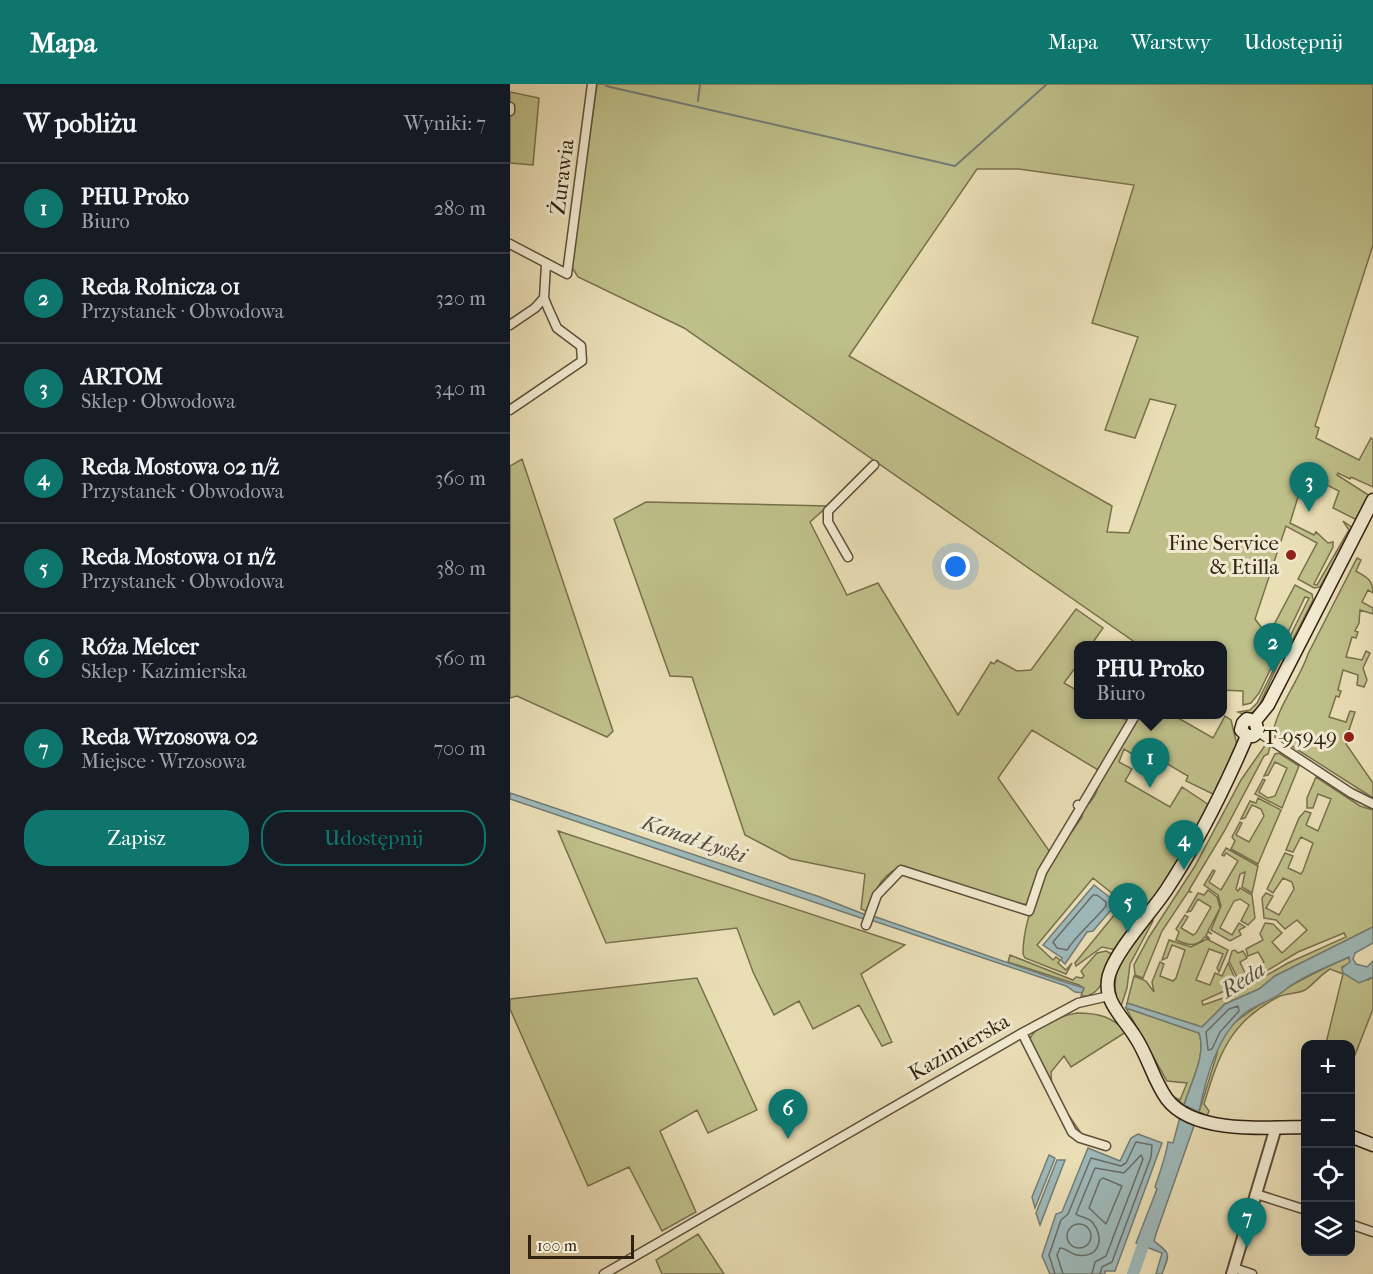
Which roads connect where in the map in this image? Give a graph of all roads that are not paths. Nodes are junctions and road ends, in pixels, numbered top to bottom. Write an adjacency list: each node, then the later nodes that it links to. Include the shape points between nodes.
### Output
1 (592, 84): 3 (street, Żurawia, via 567,274)
2 (510, 244): 3 (street)
3 (546, 264): 4 (street)
4 (544, 298): 5 (street); 6 (street, via 557,328 581,346 582,361)
5 (510, 325)
6 (510, 410)
7 (874, 465): 9 (street, via 828,511 828,522)
8 (1373, 500): 11 (main road)
9 (848, 557)
10 (1133, 719): 13 (street, via 1042,872 1029,911 901,870 877,896)
11 (1253, 730): 12 (street); 14 (main road, via 1199,837 1112,967)
12 (1373, 804)
13 (866, 925)
14 (1109, 996): 15 (street, Kazimierska, via 1078,1003); 17 (main road, via 1138,1041 1165,1096 1178,1109 1215,1125)
15 (1022, 1033): 20 (street, via 1072,1132); 26 (street, Kazimierska)
16 (1301, 1127): 17 (main road)
17 (1276, 1128): 21 (street)
18 (1355, 1138): 19 (main road)
19 (1373, 1144)
20 (1106, 1146)
21 (1256, 1194): 22 (street); 25 (street)
22 (1301, 1209)
23 (1355, 1226): 24 (street)
24 (1373, 1232)
25 (1233, 1271): 27 (street)
26 (604, 1274)
27 (1252, 1274)

